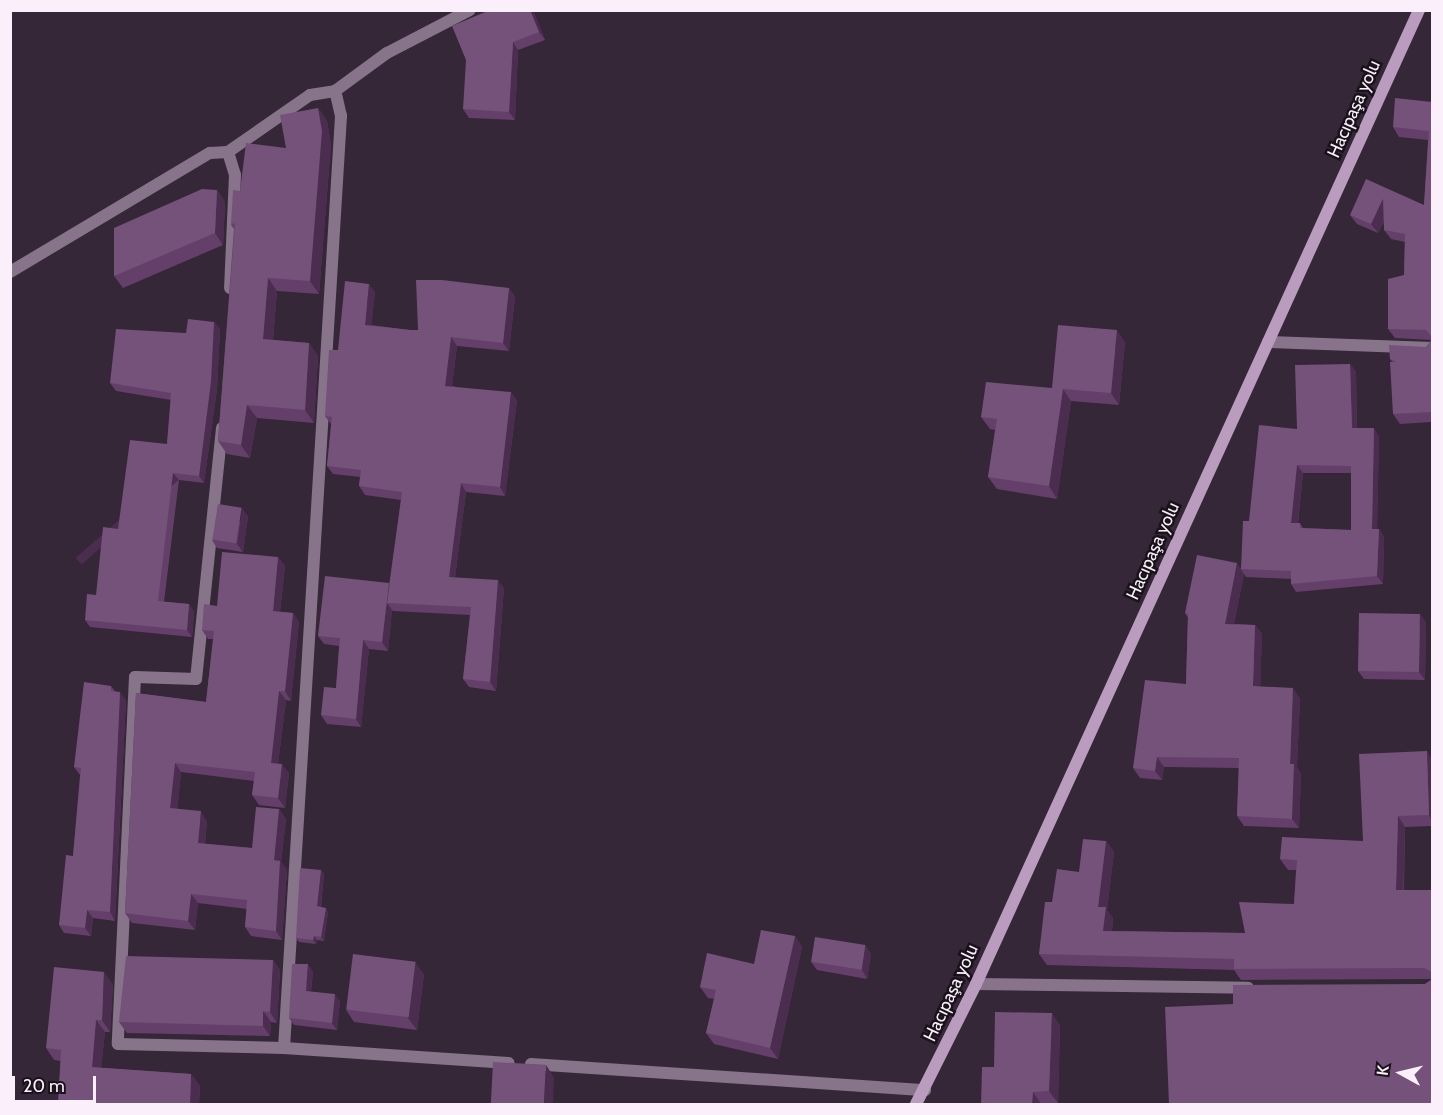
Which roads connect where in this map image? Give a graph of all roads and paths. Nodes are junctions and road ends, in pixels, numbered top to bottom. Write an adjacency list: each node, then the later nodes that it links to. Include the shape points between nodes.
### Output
1 (470, 10): 3 (street, via 387,53)
2 (1419, 10): 7 (main road, Hacıpaşa yolu)
3 (335, 91): 4 (street, via 310,96); 12 (street, via 342,116)
4 (228, 152): 5 (street, via 210,153); 6 (street, via 236,175)
5 (10, 272)
6 (229, 307)
7 (1268, 342): 8 (street); 10 (main road, Hacıpaşa yolu)
8 (1432, 348)
9 (223, 413): 12 (street, via 196,679 135,677 118,1044)
10 (976, 984): 11 (street); 13 (main road, Hacıpaşa yolu)
11 (1258, 988)
12 (284, 1048): 13 (street)
13 (925, 1090): 14 (main road, Hacıpaşa yolu)
14 (916, 1104)

